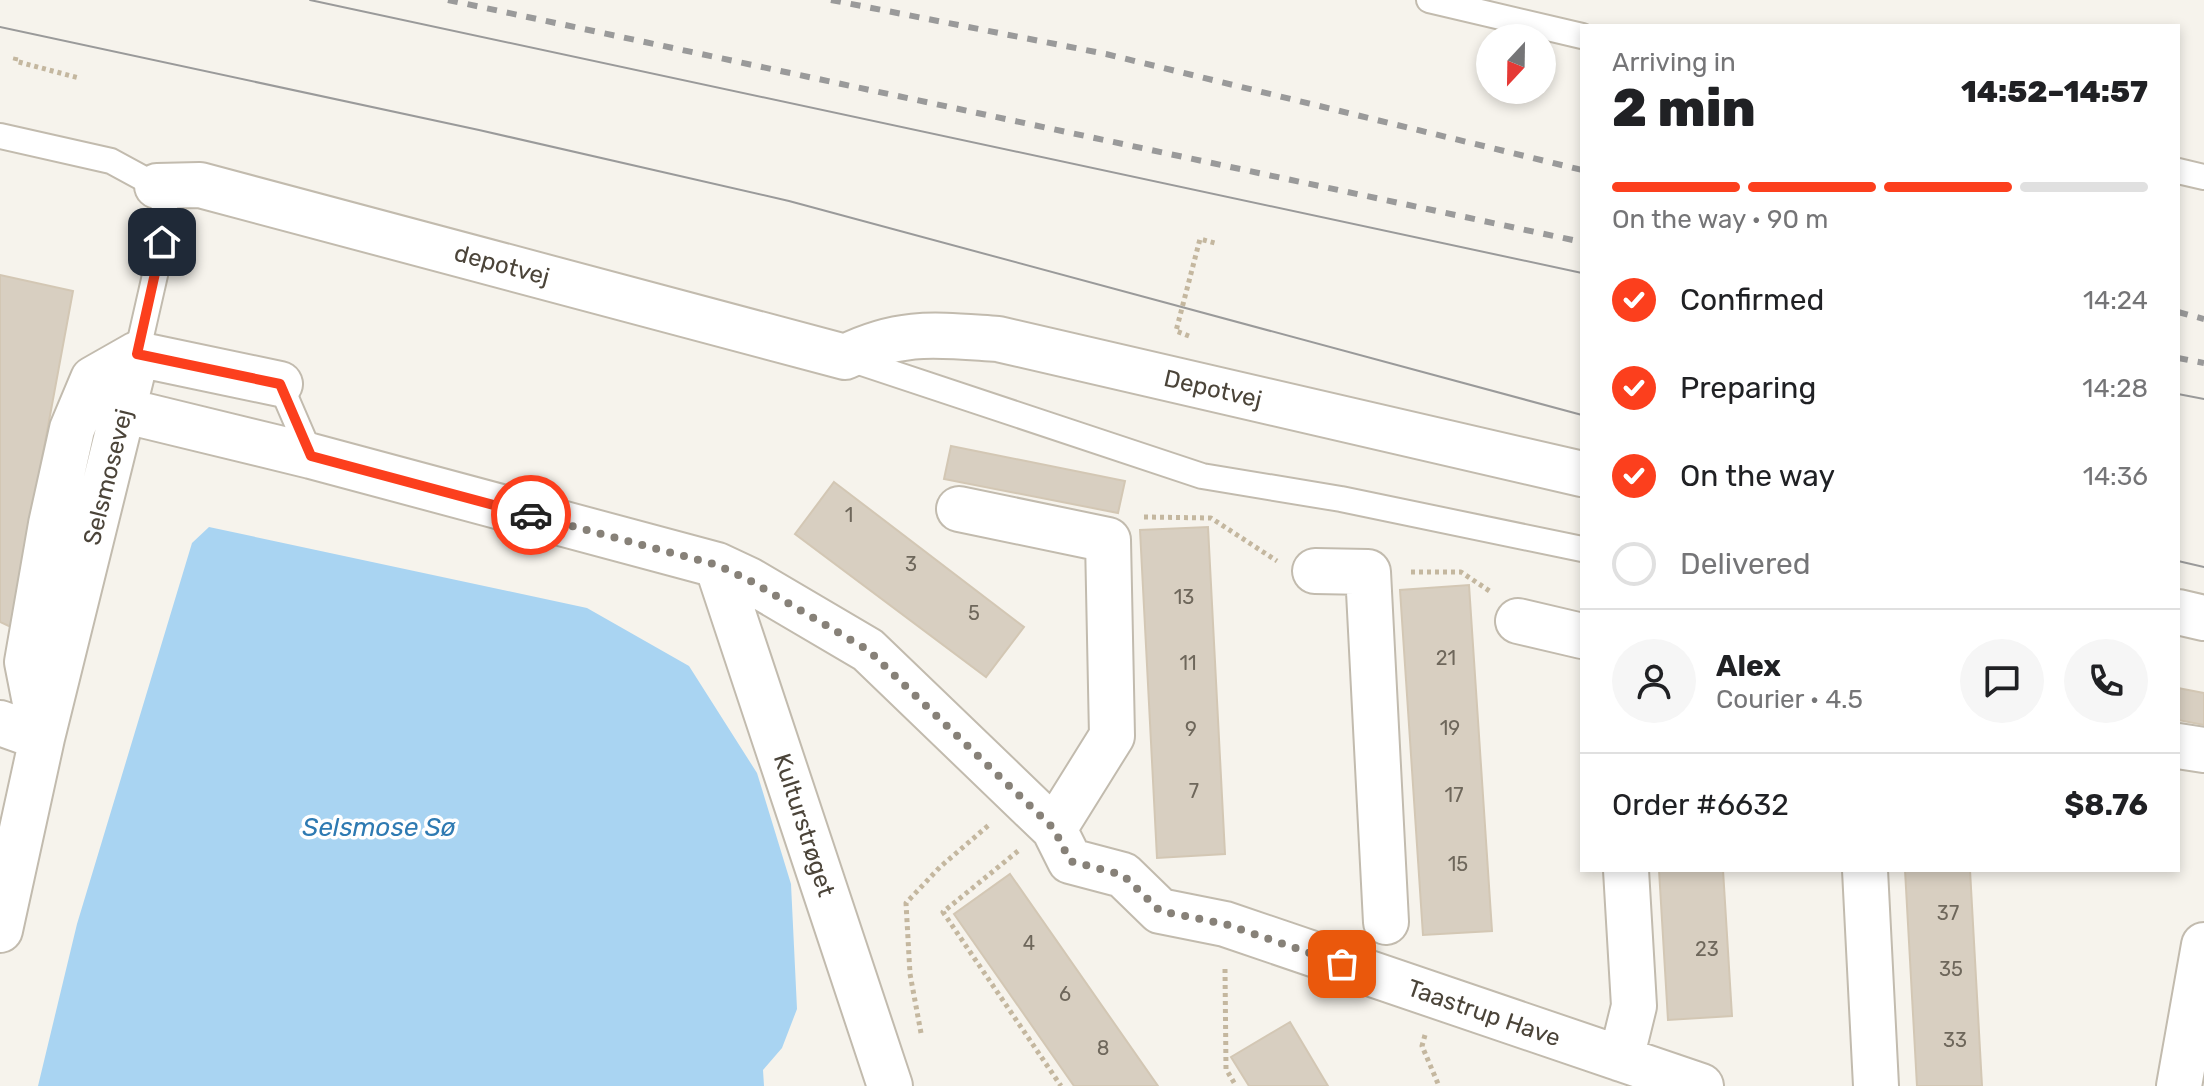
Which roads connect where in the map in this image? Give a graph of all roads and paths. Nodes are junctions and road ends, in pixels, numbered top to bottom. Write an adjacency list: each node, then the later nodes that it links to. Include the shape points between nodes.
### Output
1 (1429, 0): 2 (lane)
2 (1580, 36)
3 (16, 57): 4 (path, via 15,61)
4 (79, 78)
5 (0, 136): 8 (lane, via 111,161)
6 (2180, 171): 7 (lane)
7 (2204, 177)
8 (157, 186): 11 (lane, Selsmosevej, via 168,218); 12 (street, depotvej, via 200,185)
9 (1215, 243): 10 (path, via 1200,239 1176,331)
10 (1200, 340)
11 (137, 354): 13 (street); 14 (street, Selsmosevej); 29 (street, via 93,379 72,429 27,662)
12 (845, 357): 16 (street, Depotvej, via 919,333 998,339); 19 (lane, via 1202,476)
13 (280, 384): 15 (lane)
14 (126, 411): 15 (street, Taastrup Have); 29 (street, Selsmosevej)
15 (311, 456): 20 (street, Taastrup Have)
16 (1580, 474)
17 (959, 509): 18 (street)
18 (1108, 540): 21 (path, via 1133,517 1211,518); 32 (street, via 1112,736)
19 (1580, 549)
20 (717, 565): 32 (street, Taastrup Have, via 868,650); 41 (street, Kulturstrøget)
21 (1300, 569): 22 (street)
22 (1368, 572): 25 (path, via 1461,572 1508,603); 35 (street)
23 (2180, 612): 24 (street)
24 (2204, 618)
25 (1518, 621): 26 (street)
26 (1580, 636)
27 (0, 691): 29 (street)
28 (0, 723): 29 (street)
29 (42, 738): 37 (street, Selsmosevej)
30 (2180, 746): 31 (street)
31 (2204, 750)
32 (1042, 818): 36 (street, Taastrup Have, via 1070,861 1123,875 1160,911); 39 (path, via 940,867 906,903 910,974); 42 (path, via 943,912)
33 (1626, 872): 40 (street, via 1634,1006)
34 (1865, 872): 45 (street)
35 (1386, 922)
36 (1225, 924): 40 (street, Taastrup Have); 43 (path, via 1226,1069)
37 (0, 930)
38 (2204, 945): 46 (street)
39 (923, 1044)
40 (1621, 1059): 44 (street, Taastrup Have)
41 (890, 1086)
42 (1061, 1086)
43 (1236, 1086)
44 (1701, 1086)
45 (1876, 1086)
46 (2179, 1086)

